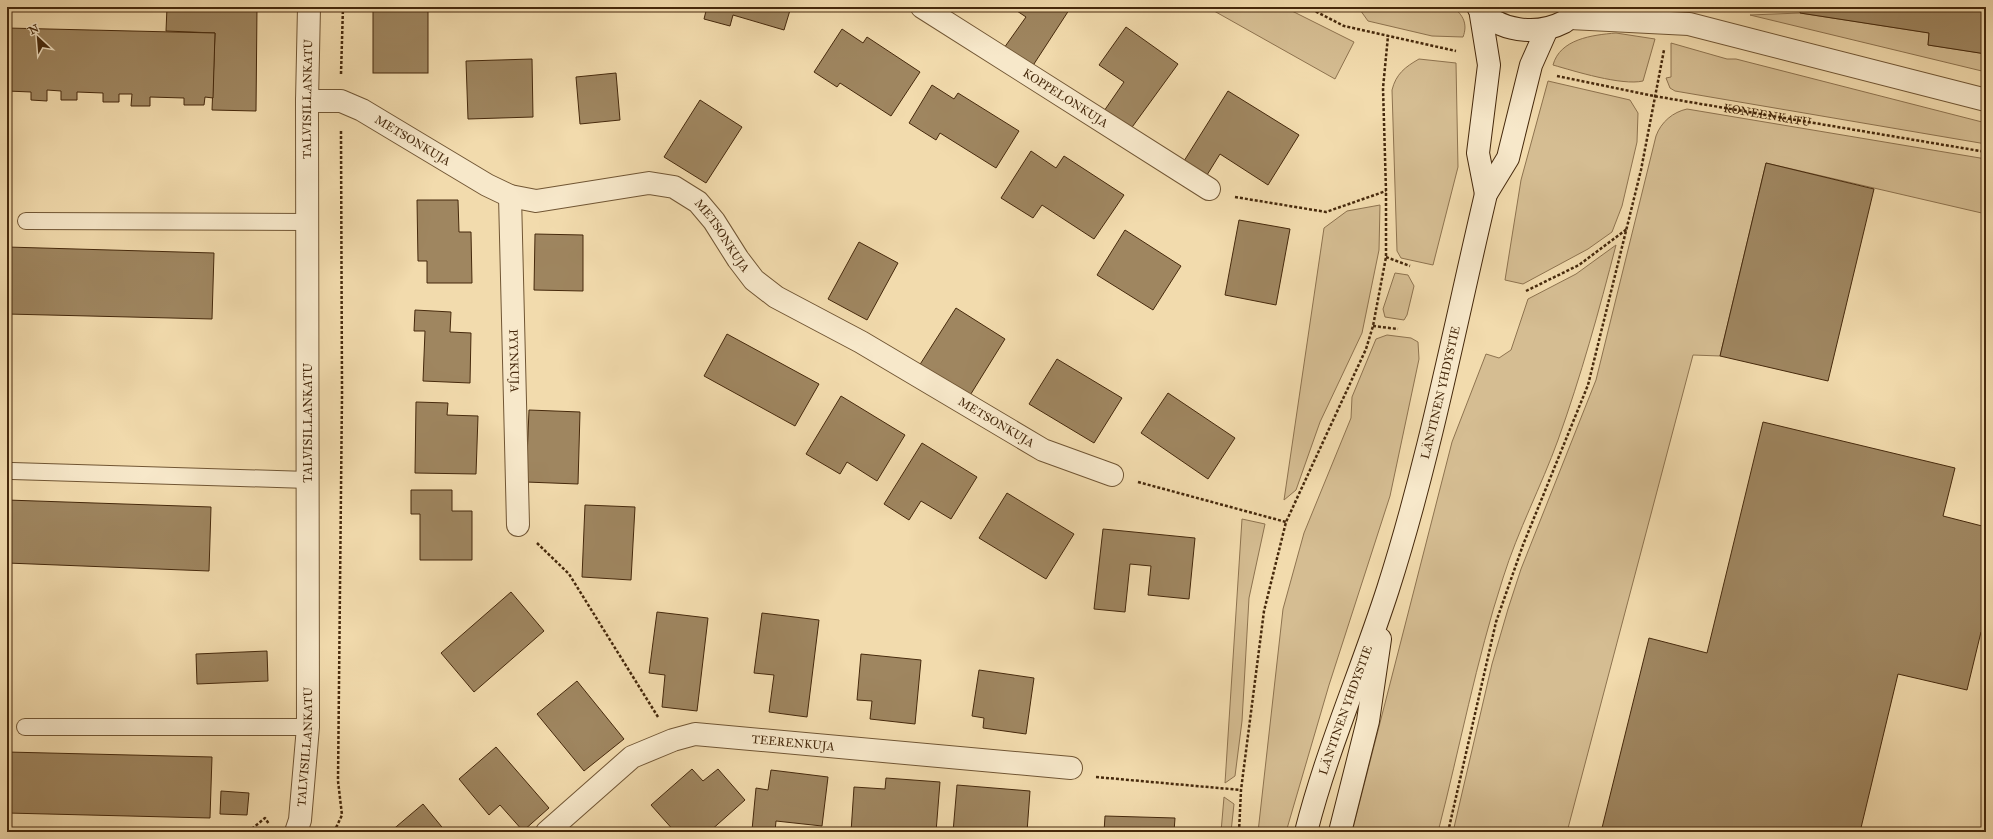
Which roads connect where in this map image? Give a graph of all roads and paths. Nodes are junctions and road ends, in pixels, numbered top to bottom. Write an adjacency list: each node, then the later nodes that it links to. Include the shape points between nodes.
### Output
1 (309, 7): 16 (street, TALVISILLANKATU)
2 (343, 7): 17 (path)
3 (922, 7): 19 (street, KOPPELONKUJA)
4 (1307, 7): 10 (path, via 1344,26)
5 (1668, 7): 8 (street)
6 (1479, 8): 9 (street, via 1495,21 1520,30); 21 (street, LÄNTINEN YHDYSTIE, via 1489,65 1478,153)
7 (1574, 12): 8 (street); 9 (street)
8 (1689, 24): 15 (street)
9 (1547, 29): 21 (street, LÄNTINEN YHDYSTIE, via 1531,65 1508,158)
10 (1388, 36): 12 (path); 20 (path, via 1383,88)
11 (1664, 48): 14 (path)
12 (1456, 51)
13 (1556, 76): 14 (path, KONEENKATU)
14 (1654, 96): 18 (path, KONEENKATU); 25 (path)
15 (1986, 100)
16 (307, 101): 17 (street, METSONKUJA); 24 (street, TALVISILLANKATU)
17 (340, 101): 22 (street, METSONKUJA, via 362,110 487,185); 45 (path, via 342,402 338,781 342,815)
18 (1986, 152)
19 (1210, 189): 20 (path, via 1240,198 1326,212)
20 (1386, 191): 26 (path)
21 (1486, 194): 36 (street, LÄNTINEN YHDYSTIE, via 1418,482)
22 (510, 196): 32 (street, METSONKUJA, via 536,201 649,183 674,187 698,202 754,280 776,297 861,342 1044,450); 35 (street, PYYNKUJA)
23 (26, 222): 24 (lane)
24 (307, 222): 33 (street, TALVISILLANKATU)
25 (1628, 229): 28 (path, via 1579,265); 50 (path, via 1588,385 1523,545 1496,622)
26 (1386, 257): 27 (path); 29 (path)
27 (1410, 266)
28 (1526, 292)
29 (1373, 326): 30 (path); 34 (path, via 1366,350)
30 (1398, 329)
31 (12, 471): 33 (lane)
32 (1112, 475): 34 (path)
33 (308, 480): 38 (street, TALVISILLANKATU)
34 (1286, 522): 41 (path, via 1264,611)
35 (518, 525): 39 (path, via 569,574)
36 (1388, 589): 48 (street, LÄNTINEN YHDYSTIE, via 1318,786); 49 (street, LÄNTINEN YHDYSTIE, via 1368,721)
37 (25, 727): 38 (lane)
38 (308, 727): 43 (street, TALVISILLANKATU)
39 (673, 740): 40 (street, TEERENKUJA, via 695,734); 46 (street, TEERENKUJA, via 632,757)
40 (1071, 768): 41 (path, via 1096,778)
41 (1241, 790): 47 (path)
42 (265, 818): 44 (path)
43 (303, 828)
44 (248, 832)
45 (334, 832)
46 (547, 832)
47 (1239, 832)
48 (1306, 832)
49 (1340, 832)
50 (1448, 832)

